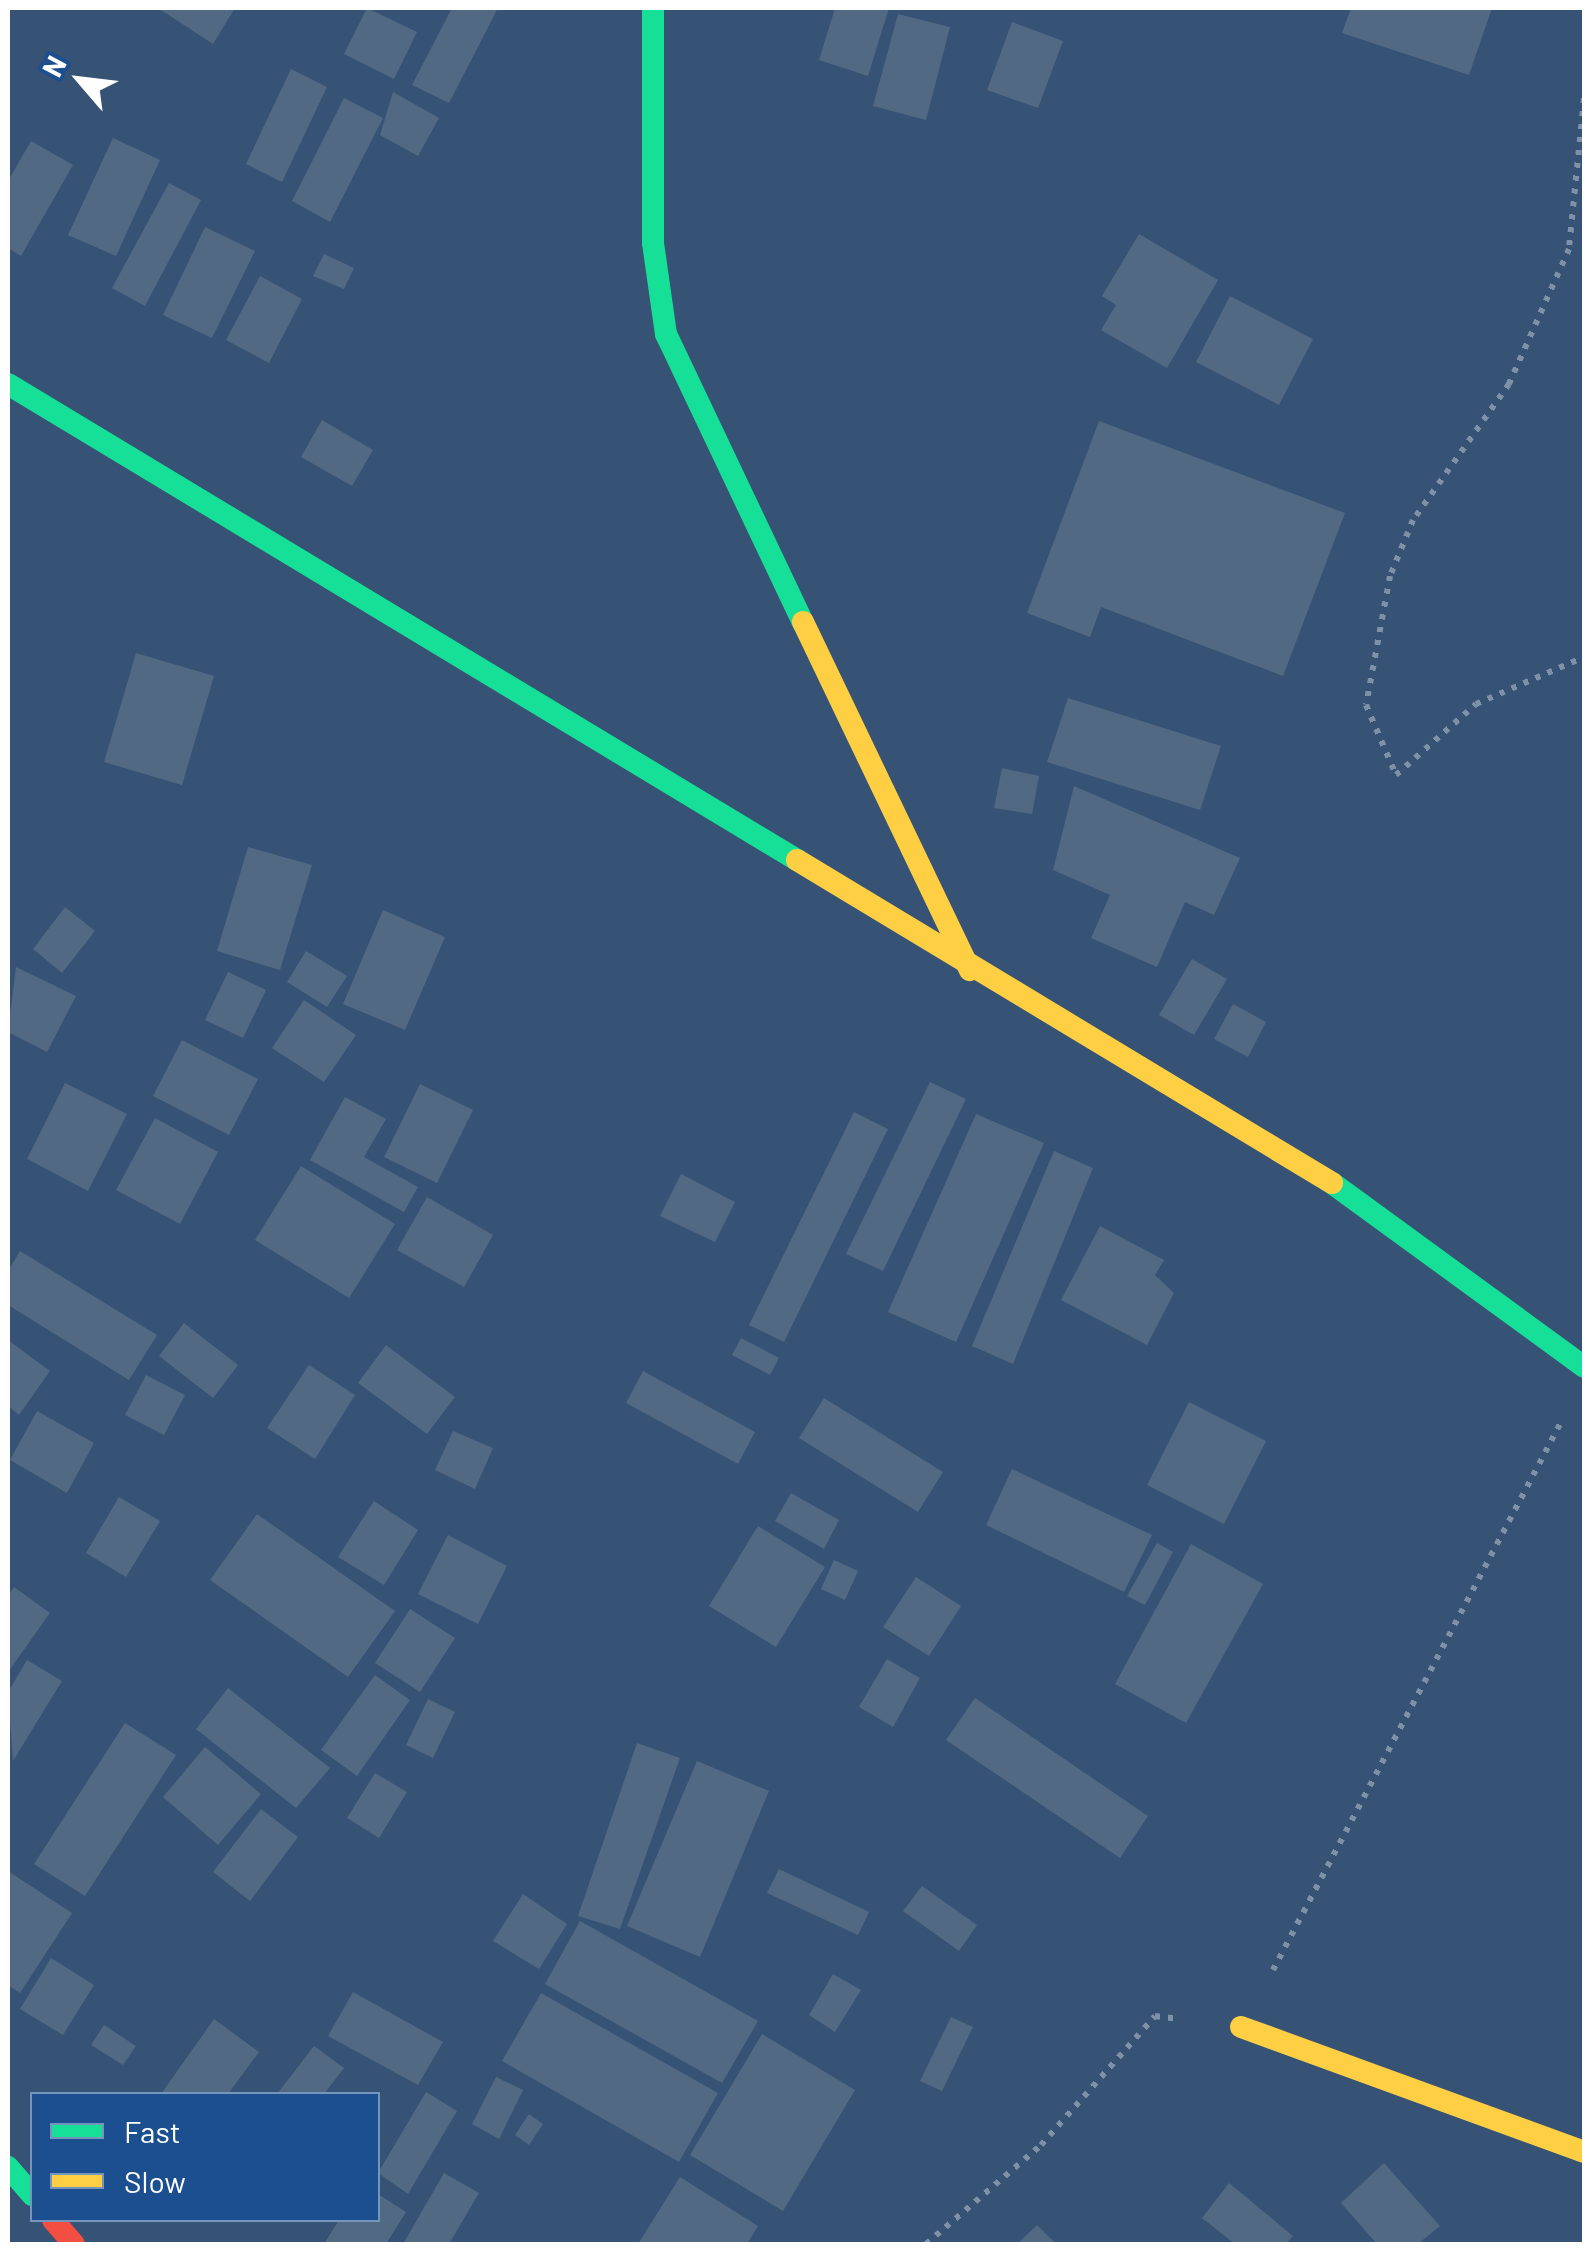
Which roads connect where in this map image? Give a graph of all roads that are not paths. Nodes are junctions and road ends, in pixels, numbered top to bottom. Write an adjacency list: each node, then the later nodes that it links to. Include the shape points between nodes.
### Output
1 (653, 8): 3 (street, via 653,243 666,334)
2 (8, 384): 3 (street)
3 (970, 970): 4 (street, via 1362,1201)
4 (1584, 1366)
5 (1240, 2027): 6 (street)
6 (1584, 2152)
7 (8, 2168): 8 (street)
8 (30, 2193)
9 (55, 2222): 10 (street)
10 (74, 2244)

